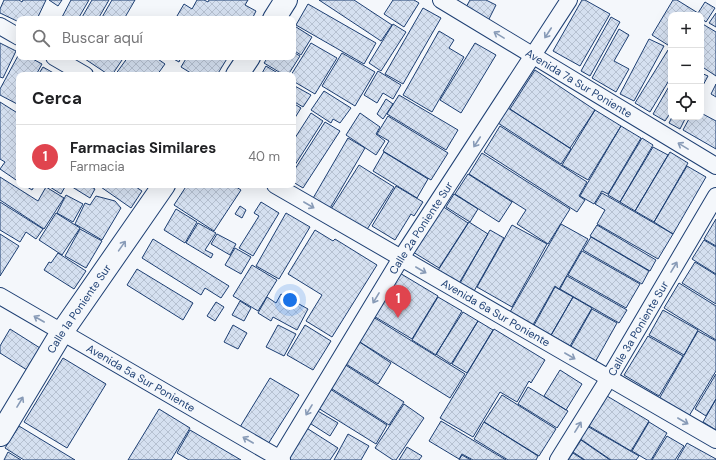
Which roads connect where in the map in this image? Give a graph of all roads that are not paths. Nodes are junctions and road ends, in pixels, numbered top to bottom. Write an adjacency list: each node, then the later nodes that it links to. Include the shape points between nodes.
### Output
1 (286, 0): 4 (main road)
2 (441, 0): 7 (street, Avenida 7a Sur Poniente, one-way to 2)
3 (569, 0): 7 (street, Calle 2a Poniente Sur, one-way to 7)
4 (276, 16)
5 (0, 26): 6 (street)
6 (16, 35)
7 (533, 56): 12 (street, Avenida 7a Sur Poniente, one-way to 7); 16 (street, Calle 2a Poniente Sur, one-way to 16)
8 (59, 60): 10 (street)
9 (247, 60): 11 (main road)
10 (80, 72)
11 (240, 72)
12 (716, 166)
13 (162, 188): 18 (main road, Calle 1a Poniente Sur, one-way to 13)
14 (280, 188): 16 (street, Avenida 6a Sur Poniente, one-way to 16)
15 (716, 196): 19 (street, Calle 3a Poniente Sur, one-way to 15)
16 (401, 258): 19 (street, Avenida 6a Sur Poniente, one-way to 19); 22 (street, Calle 2a Poniente Sur, one-way to 22)
17 (0, 296): 18 (street, Avenida 5a Sur Poniente, one-way to 17)
18 (62, 332): 20 (main road, Calle 1a Poniente Sur, one-way to 18); 22 (street, Avenida 5a Sur Poniente, one-way to 18)
19 (609, 378): 21 (street, Avenida 6a Sur Poniente, one-way to 21); 23 (street, Calle 3a Poniente Sur, one-way to 19)
20 (0, 435)
21 (716, 440)
22 (280, 460)
23 (558, 460)

